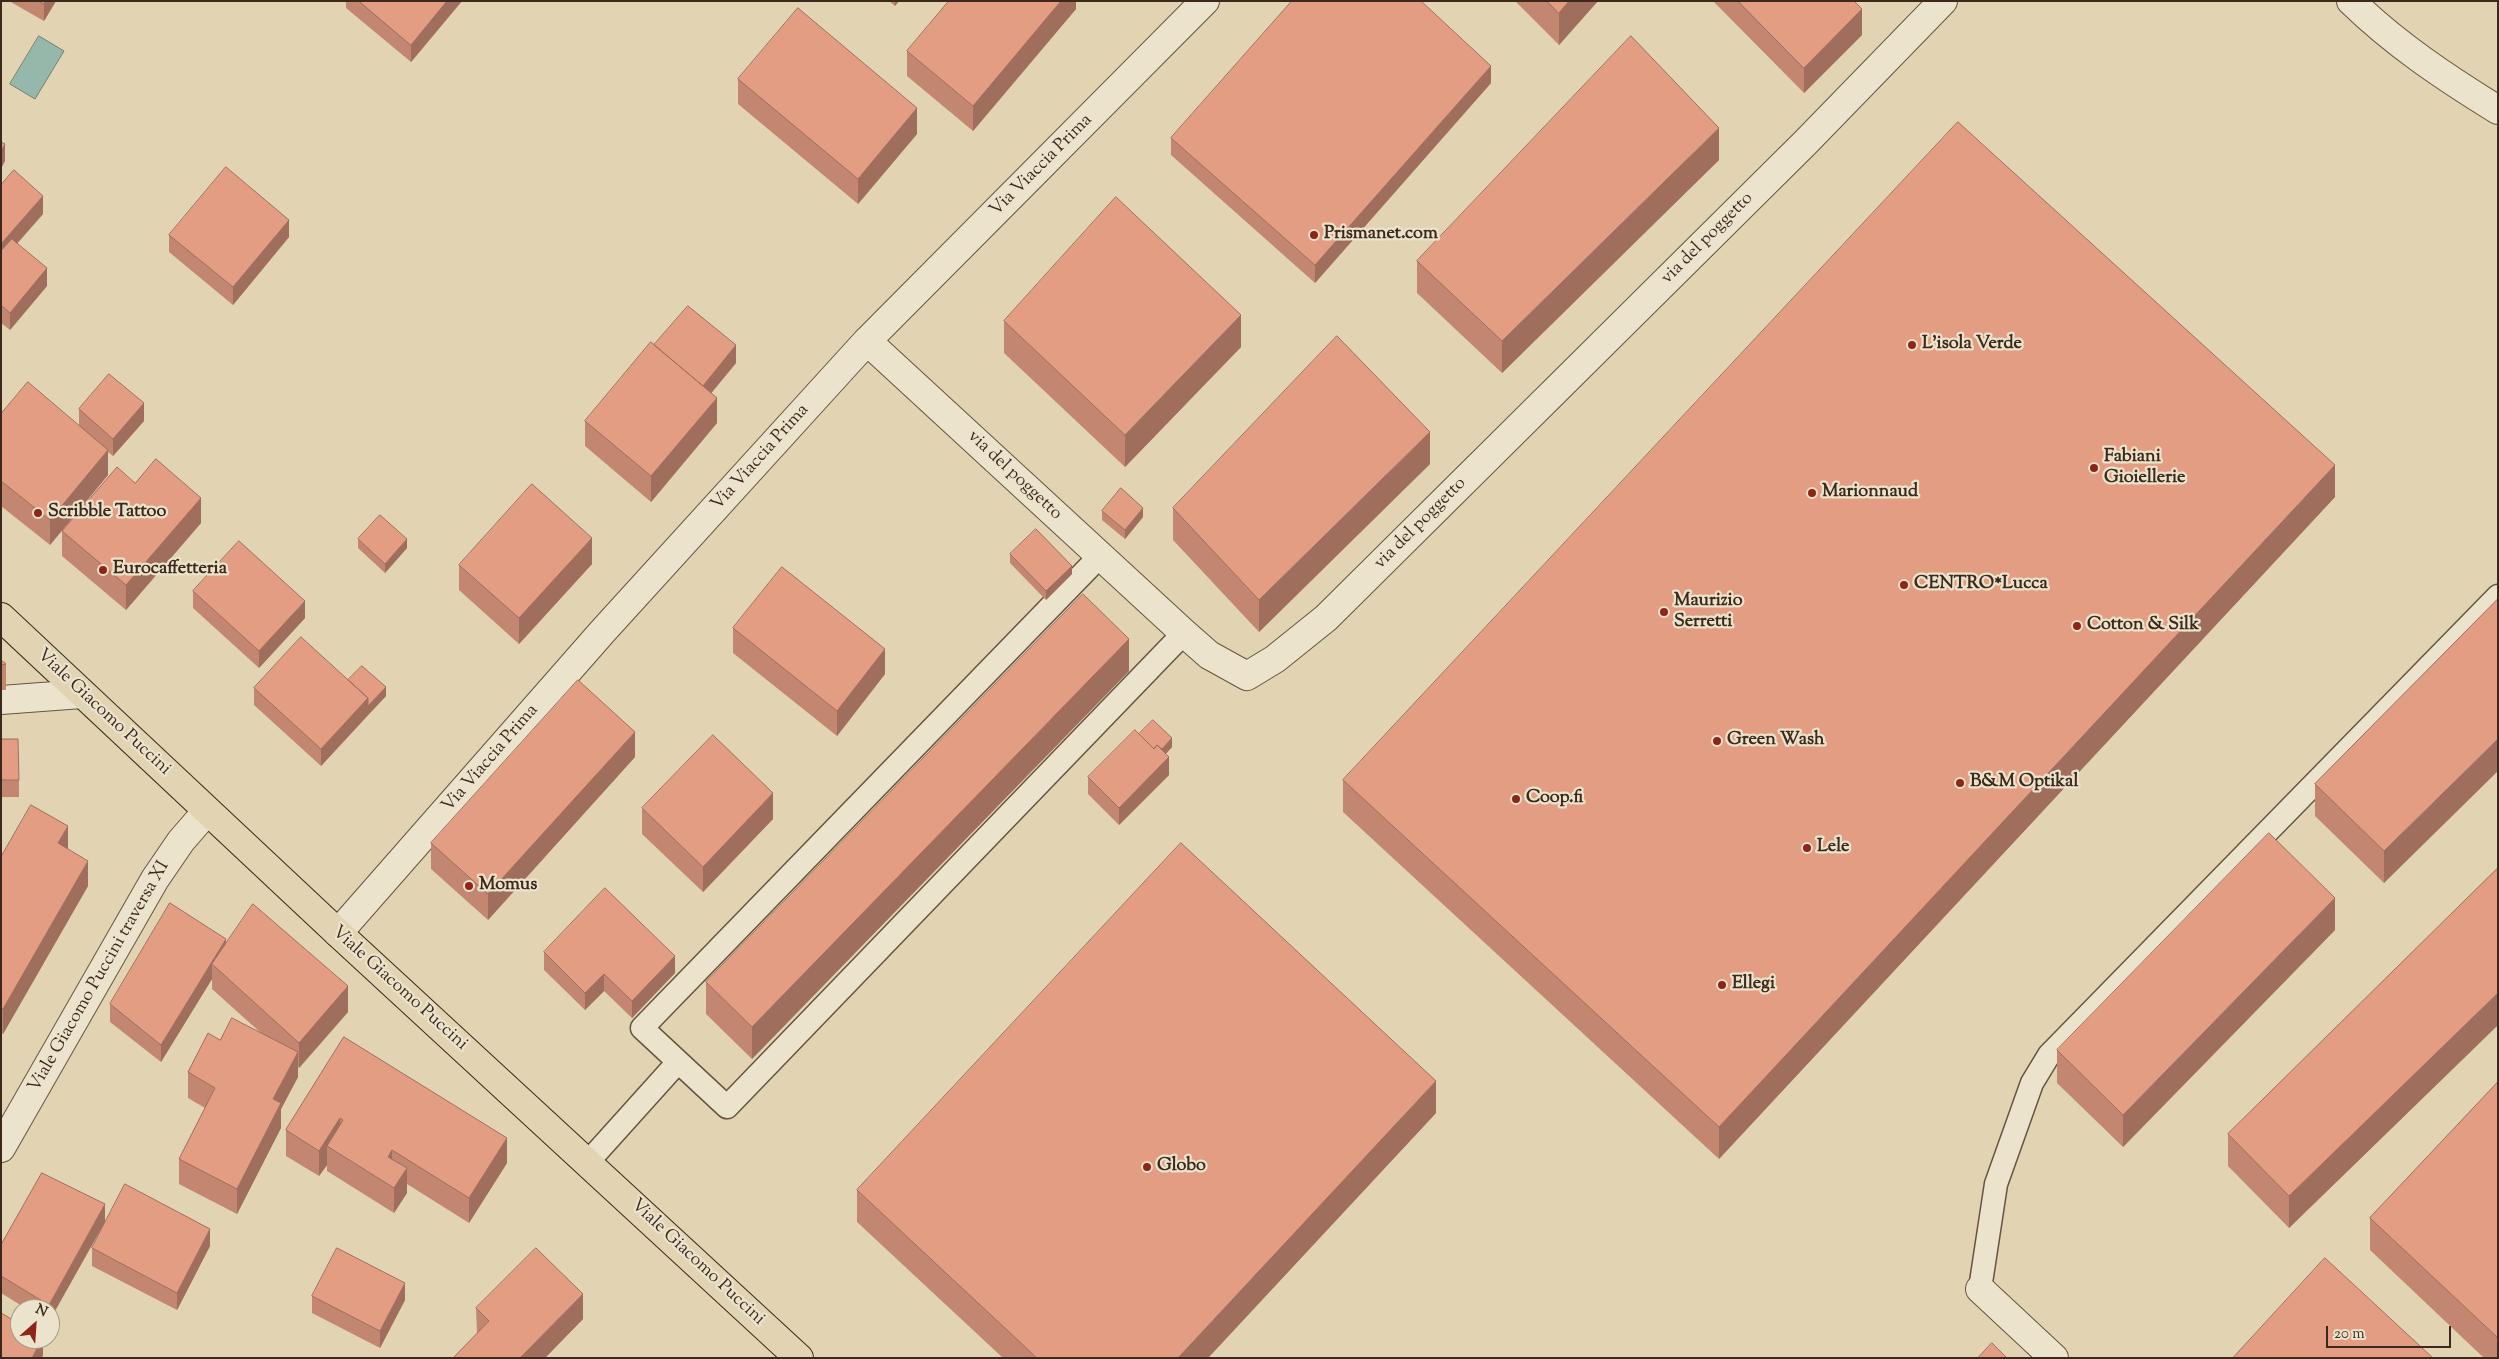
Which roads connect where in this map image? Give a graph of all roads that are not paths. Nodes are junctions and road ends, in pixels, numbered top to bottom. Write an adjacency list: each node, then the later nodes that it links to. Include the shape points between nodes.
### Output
1 (1205, 1): 5 (street, Via Viaccia Prima)
2 (1943, 1): 9 (street, via del poggetto, via 1806,142 1326,618 1276,659 1247,676 1209,655)
3 (2351, 1): 4 (street, via 2369,19 2440,74)
4 (2498, 110)
5 (868, 341): 6 (street, via del poggetto); 13 (street, Via Viaccia Prima, via 603,631)
6 (1100, 556): 9 (street, via del poggetto); 14 (lane, via 642,1028)
7 (2498, 596): 17 (lane, via 2049,1055 2032,1083 1996,1184)
8 (1, 618): 10 (main road, Viale Giacomo Puccini)
9 (1184, 633): 14 (lane, via 727,1107)
10 (82, 694): 11 (street); 12 (main road, Viale Giacomo Puccini)
11 (1, 700)
12 (207, 811): 13 (main road, Viale Giacomo Puccini); 15 (street, Viale Giacomo Puccini traversa XI, via 154,879)
13 (338, 933): 16 (main road, Viale Giacomo Puccini)
14 (678, 1062): 16 (lane)
15 (1, 1148)
16 (588, 1162): 18 (main road, Viale Giacomo Puccini)
17 (1980, 1289): 19 (street)
18 (799, 1358)
19 (2054, 1358)

